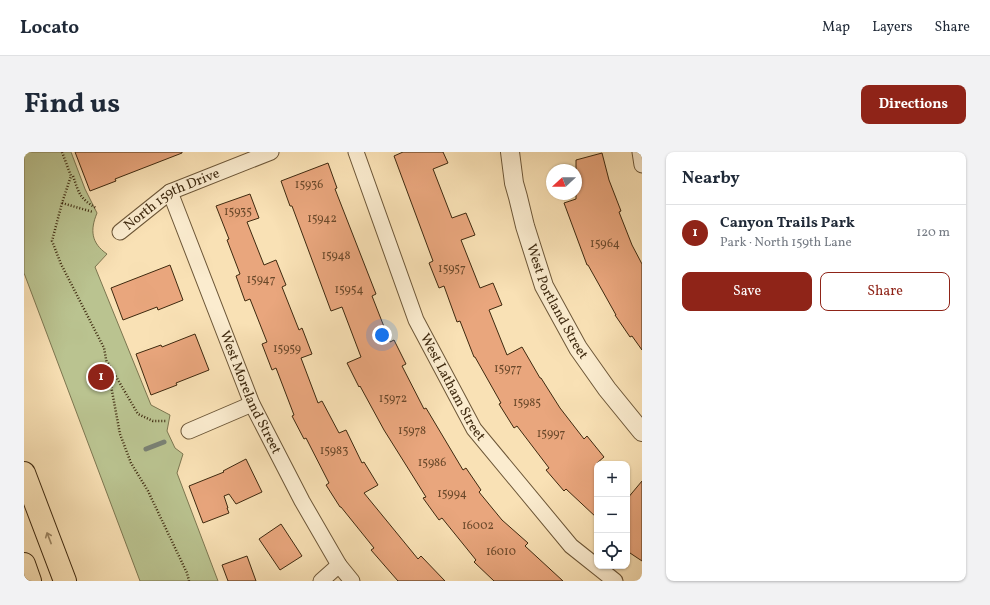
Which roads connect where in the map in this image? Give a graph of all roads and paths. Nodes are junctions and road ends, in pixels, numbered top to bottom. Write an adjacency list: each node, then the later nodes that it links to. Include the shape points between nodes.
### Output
1 (62, 152): 9 (path, via 71,176)
2 (271, 152): 8 (street, North 159th Drive)
3 (356, 152): 26 (street, West Latham Street, via 416,320 474,429 572,546)
4 (510, 152): 17 (street, West Portland Street, via 514,183 544,286 578,348)
5 (640, 152): 6 (street)
6 (642, 165)
7 (73, 176): 10 (path, via 80,196)
8 (170, 192): 12 (street, North 159th Drive); 14 (street, West Moreland Street)
9 (62, 203): 11 (path); 13 (path, via 52,241 104,348)
10 (96, 208)
11 (93, 212)
12 (120, 232)
13 (106, 360): 15 (path, via 138,414 153,421); 23 (path, via 120,434 131,463 148,491)
14 (252, 404): 16 (street); 20 (street, West Moreland Street, via 302,502)
15 (167, 421)
16 (189, 431)
17 (642, 432)
18 (24, 473): 21 (highway, one-way to 18)
19 (24, 564): 22 (highway)
20 (339, 565): 24 (street); 25 (street, West Moreland Street)
21 (64, 579)
22 (30, 581)
23 (189, 581)
24 (321, 581)
25 (352, 581)
26 (615, 581)

